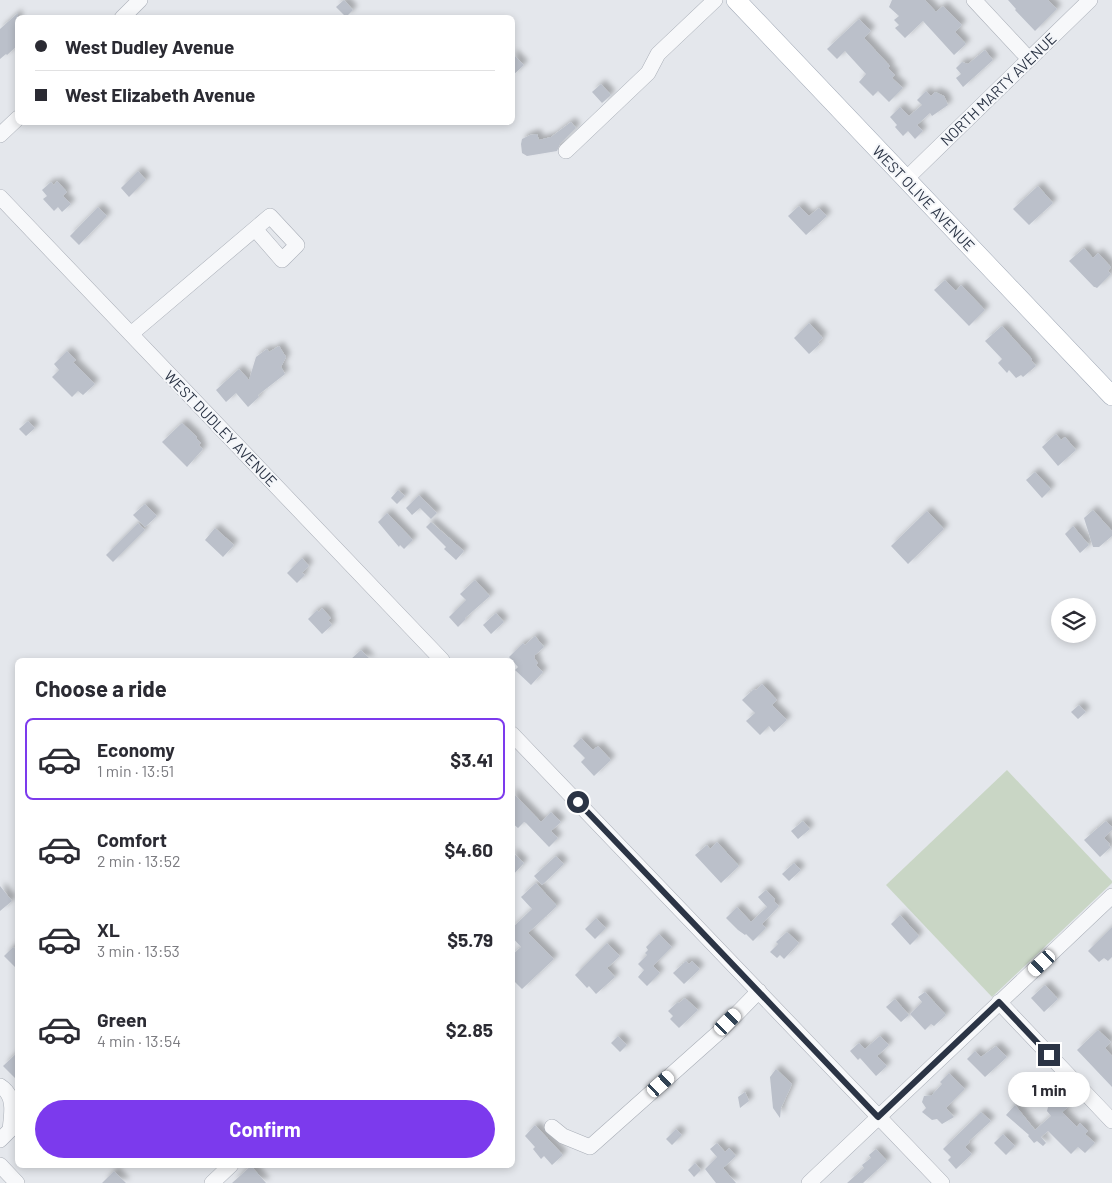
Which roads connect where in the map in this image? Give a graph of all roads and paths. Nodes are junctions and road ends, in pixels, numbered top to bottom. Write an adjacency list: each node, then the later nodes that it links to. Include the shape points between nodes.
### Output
1 (140, 0): 6 (street)
2 (715, 0): 10 (street, via 658,54 648,73)
3 (736, 0): 11 (main road, WEST OLIVE AVENUE)
4 (974, 0): 7 (street)
5 (1090, 0): 7 (street, NORTH MARTY AVENUE)
6 (125, 15)
7 (1029, 59): 11 (street, NORTH MARTY AVENUE)
8 (15, 121): 9 (street)
9 (0, 135)
10 (566, 151)
11 (906, 179): 15 (main road, WEST OLIVE AVENUE)
12 (0, 197): 14 (street, WEST DUDLEY AVENUE)
13 (255, 229): 14 (street)
14 (131, 334): 16 (street, WEST DUDLEY AVENUE)
15 (1112, 396)
16 (440, 658)
17 (515, 737): 19 (street)
18 (1112, 896): 20 (street)
19 (759, 992): 22 (street); 24 (street, via 718,1033 590,1147 563,1136)
20 (999, 1002): 22 (street); 23 (street)
21 (0, 1086): 25 (street, via 11,1100)
22 (878, 1117): 28 (street); 29 (street)
23 (1112, 1121)
24 (552, 1127)
25 (9, 1132)
26 (228, 1168): 27 (street)
27 (212, 1183)
28 (809, 1183)
29 (942, 1183)

